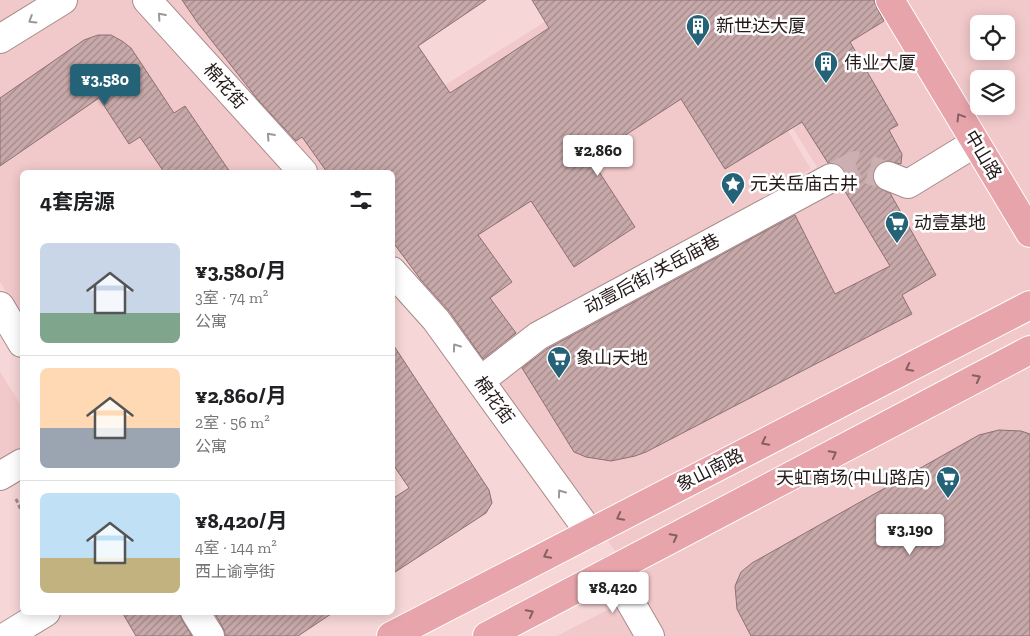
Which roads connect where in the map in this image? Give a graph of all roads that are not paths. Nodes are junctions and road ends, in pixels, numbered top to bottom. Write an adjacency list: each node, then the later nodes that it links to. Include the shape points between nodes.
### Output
1 (63, 0): 4 (street, one-way to 4)
2 (147, 0): 6 (street, 棉花街, one-way to 2)
3 (890, 0): 5 (main road, 中山路, one-way to 3)
4 (0, 39)
5 (976, 143): 7 (street, via 908,184); 9 (main road, 中山路)
6 (301, 170)
7 (888, 176)
8 (831, 178): 15 (street, 动壹后街/关岳庙巷, via 538,336)
9 (1030, 234)
10 (398, 289): 15 (street, 棉花街, one-way to 10, via 436,320)
11 (1030, 305): 18 (main road, 象山南路, one-way to 18)
12 (0, 306): 13 (street)
13 (20, 340)
14 (1030, 350): 19 (main road, one-way to 14)
15 (480, 381): 18 (street, 棉花街, one-way to 15)
16 (20, 464): 17 (street)
17 (0, 476)
18 (590, 533): 24 (main road, 象山南路, one-way to 24)
19 (612, 570): 25 (main road, one-way to 19); 26 (street)
20 (41, 615): 22 (street)
21 (197, 615): 23 (street)
22 (7, 636)
23 (210, 636)
24 (391, 636)
25 (487, 636)
26 (650, 636)

